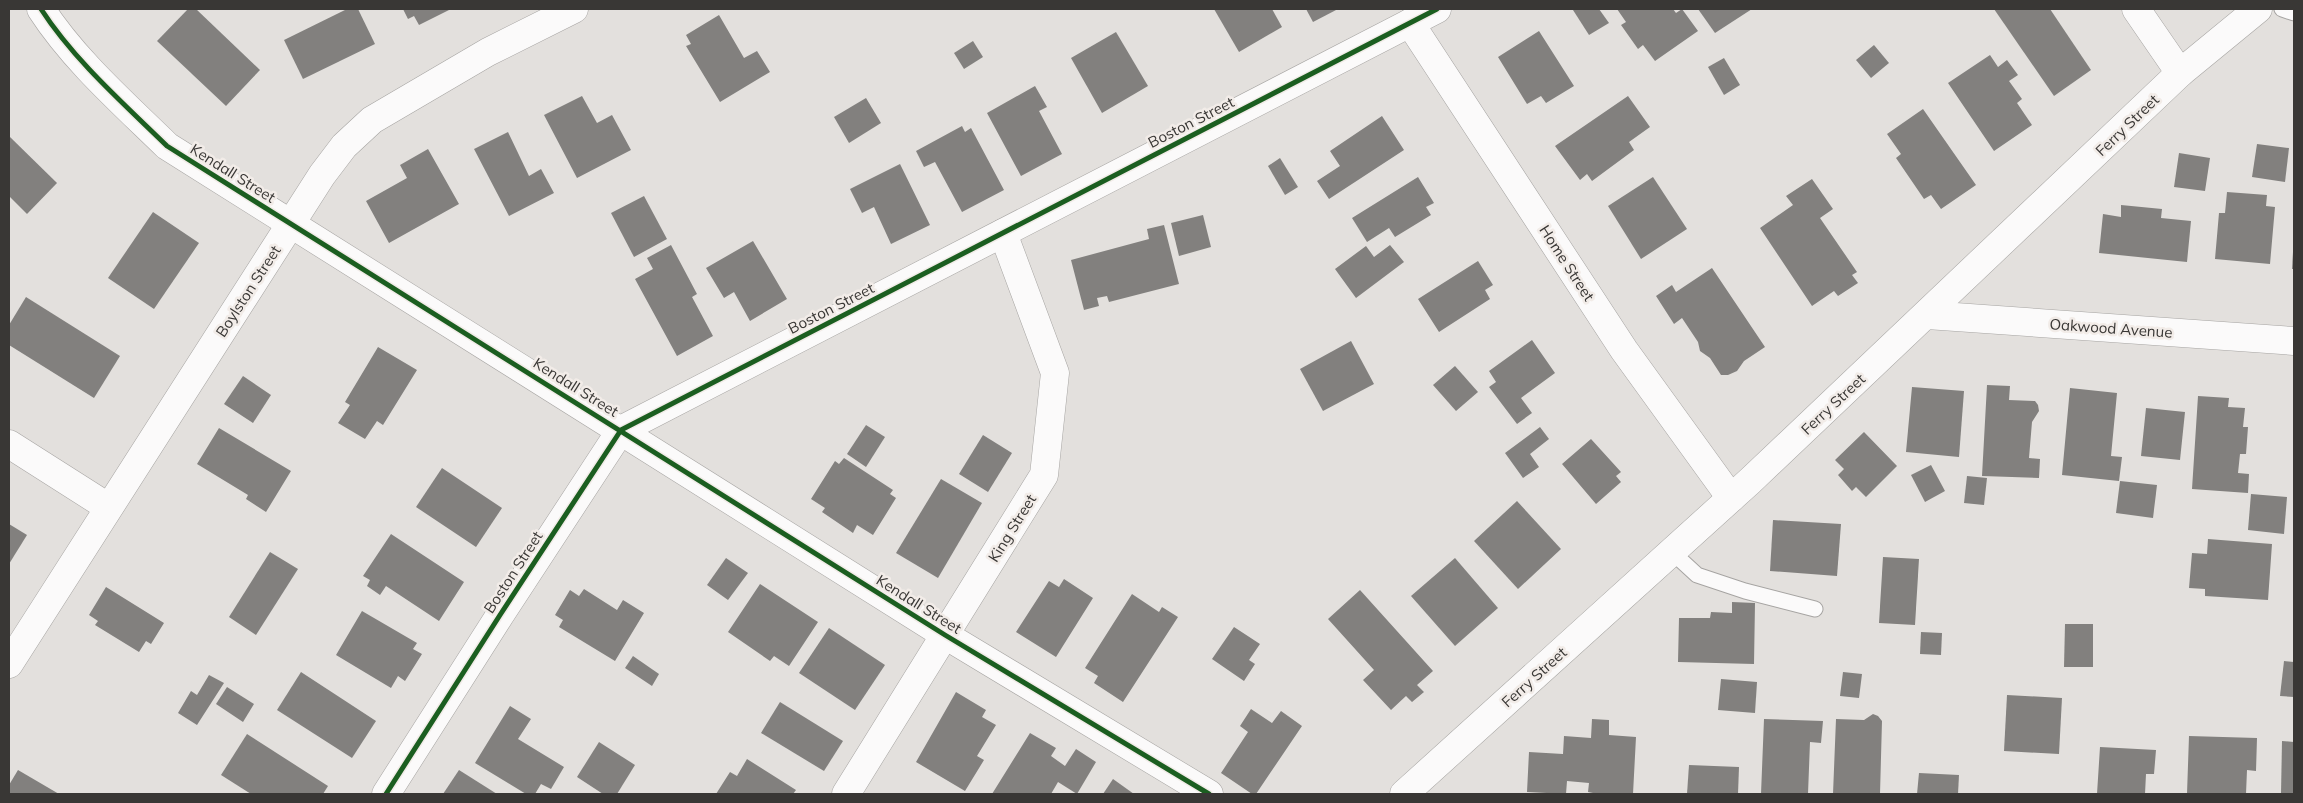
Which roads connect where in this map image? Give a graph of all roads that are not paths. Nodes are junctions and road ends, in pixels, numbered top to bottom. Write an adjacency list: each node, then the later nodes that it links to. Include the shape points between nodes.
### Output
1 (41, 9): 10 (street, Kendall Street, via 54,29 167,146)
2 (574, 9): 10 (street, Boylston Street, via 488,52 372,120 344,146)
3 (1437, 9): 8 (street, Boston Street)
4 (2136, 9): 9 (street)
5 (2258, 9): 9 (street, Ferry Street)
6 (2282, 9): 7 (lane)
7 (2294, 13)
8 (1410, 23): 11 (street, Boston Street); 16 (street, Home Street, via 1624,350)
9 (2180, 73): 12 (street, Ferry Street)
10 (291, 224): 14 (street, Kendall Street); 17 (street, Boylston Street)
11 (1003, 233): 14 (street, Boston Street); 20 (street, King Street, via 1055,373 1044,475)
12 (1927, 315): 13 (street, Oakwood Avenue); 16 (street, Ferry Street)
13 (2294, 341)
14 (621, 430): 20 (street, Kendall Street); 22 (street, Boston Street)
15 (9, 444): 17 (street)
16 (1731, 498): 18 (street, Ferry Street)
17 (108, 507): 21 (street, Boylston Street)
18 (1672, 552): 19 (lane, via 1697,575); 25 (street, Ferry Street)
19 (1815, 609)
20 (945, 635): 23 (street, King Street); 24 (street, Kendall Street)
21 (9, 664)
22 (386, 794)
23 (846, 794)
24 (1209, 794)
25 (1404, 794)

